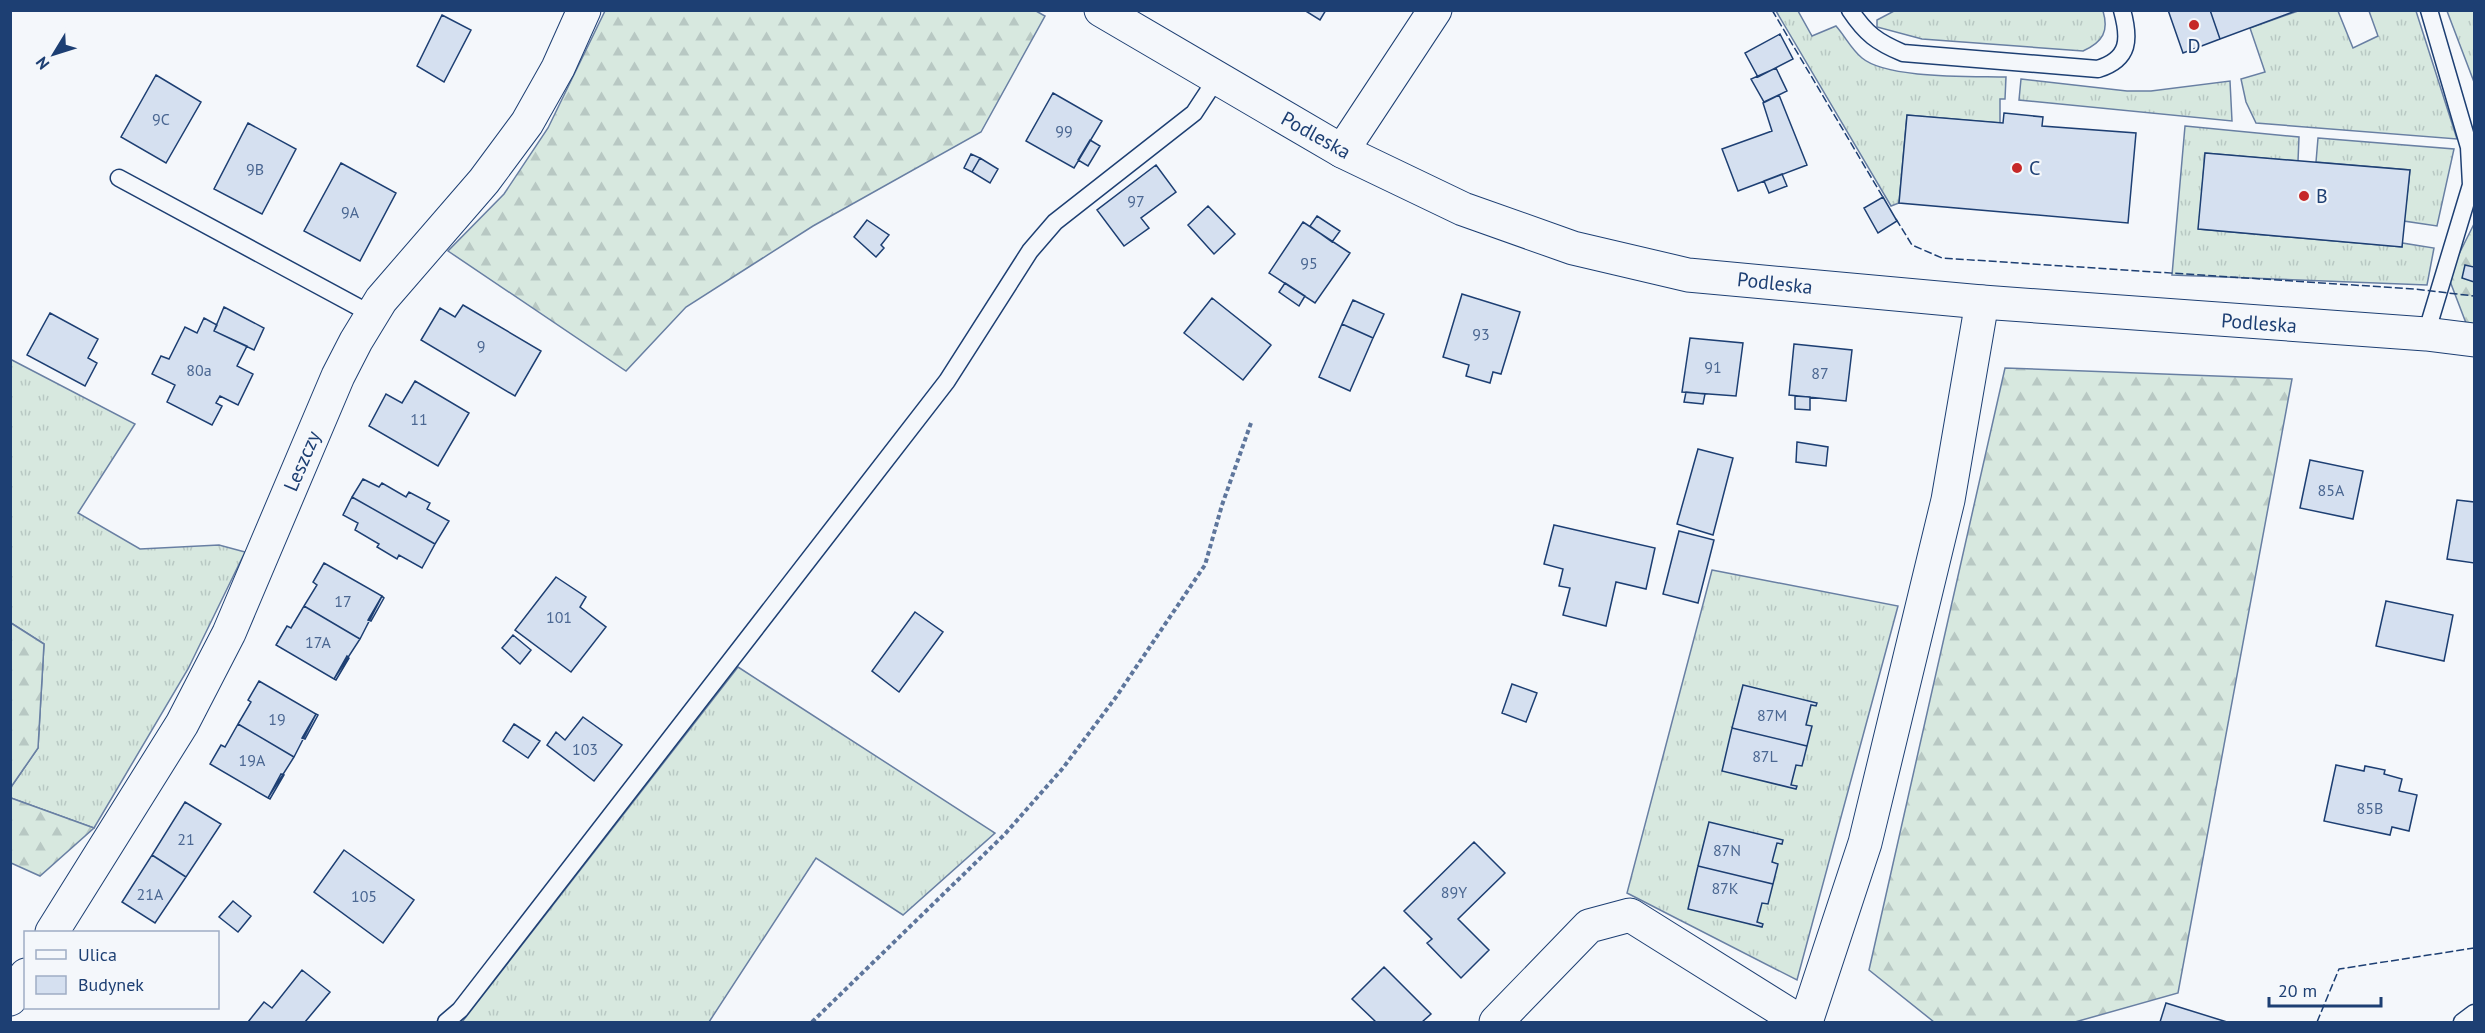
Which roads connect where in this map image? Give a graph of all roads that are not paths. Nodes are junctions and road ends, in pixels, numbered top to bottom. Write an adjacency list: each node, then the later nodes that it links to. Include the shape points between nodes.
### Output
1 (584, 10): 12 (street, Leszczy, via 527,123)
2 (1101, 10): 7 (street, Podleska)
3 (1435, 10): 8 (street)
4 (1850, 10): 5 (lane, via 1880,43 1903,53 2098,69 2113,64 2127,41)
5 (2122, 10)
6 (2429, 10): 10 (lane, via 2469,147)
7 (1217, 78): 8 (street, Podleska); 19 (lane, via 1194,113 1055,222 1029,251 947,381 460,1010)
8 (1342, 151): 11 (street, Podleska, via 1463,209 1573,248 1688,275)
9 (118, 178): 12 (lane)
10 (2473, 185): 13 (lane)
11 (1982, 302): 13 (street, Podleska); 22 (street, via 1948,500 1868,832)
12 (372, 315): 15 (street, Leszczy, via 338,376 229,633 182,724)
13 (2426, 334): 14 (street, Podleska)
14 (2475, 340)
15 (53, 931)
16 (24, 978): 17 (street)
17 (10, 999)
18 (2475, 1013): 23 (lane)
19 (446, 1023)
20 (1496, 1023): 21 (street, via 1589,926 1630,915)
21 (1801, 1023)
22 (1806, 1023)
23 (2462, 1023)

